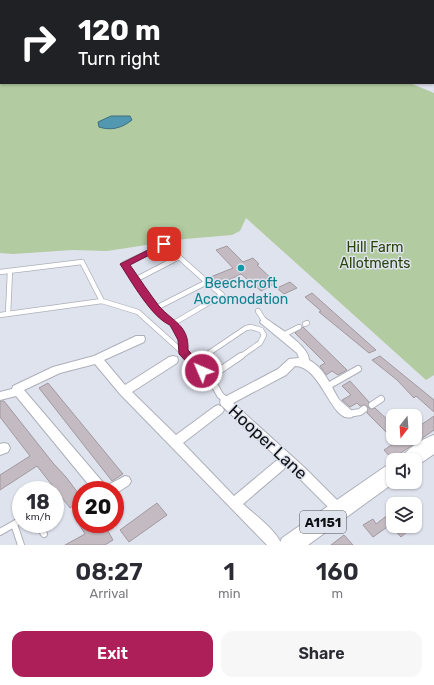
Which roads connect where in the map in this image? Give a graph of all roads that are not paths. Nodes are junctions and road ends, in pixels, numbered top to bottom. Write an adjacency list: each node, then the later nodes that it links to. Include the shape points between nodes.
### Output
1 (179, 257): 4 (lane); 4 (lane, via 164,244 124,264); 5 (lane)
2 (10, 271): 3 (lane); 6 (lane, via 82,262); 9 (lane)
3 (0, 272)
4 (135, 280): 7 (lane)
5 (207, 282): 7 (lane); 12 (lane, via 222,295)
6 (102, 300): 9 (lane); 16 (lane, via 138,312)
7 (156, 308): 12 (lane, via 168,321)
8 (258, 312): 11 (lane)
9 (8, 314): 10 (lane)
10 (0, 315)
11 (265, 322): 14 (street)
12 (174, 323): 16 (lane, via 183,340)
13 (299, 327): 14 (lane)
14 (283, 335): 19 (street, via 301,352)
15 (140, 339): 17 (street)
16 (182, 352): 20 (lane)
17 (97, 359): 24 (street, via 57,370 17,389); 25 (street)
18 (173, 360): 25 (street)
19 (303, 362): 23 (street, via 309,365); 28 (street, Hooper Lane, via 293,362 282,372)
20 (194, 363): 22 (lane); 22 (lane, via 246,328 261,330 264,335 260,343)
21 (358, 369): 23 (lane)
22 (210, 377): 28 (lane, via 220,395)
23 (324, 385): 32 (street, via 335,402)
24 (19, 391): 26 (street); 38 (street)
25 (124, 391): 33 (street)
26 (0, 396)
27 (381, 399): 29 (lane)
28 (227, 401): 40 (street, Hooper Lane, via 225,402)
29 (372, 405)
30 (364, 409): 32 (lane)
31 (218, 410): 33 (street)
32 (348, 414)
33 (175, 442): 39 (street)
34 (434, 443): 35 (main road)
35 (420, 453)
36 (280, 465): 39 (street)
37 (386, 477): 40 (main road, A1151)
38 (94, 481)
39 (234, 504): 45 (street)
40 (340, 511): 46 (main road, A1151)
41 (12, 525): 42 (lane)
42 (0, 532)
43 (17, 533): 44 (lane)
44 (21, 545)
45 (275, 545)
46 (290, 545)

